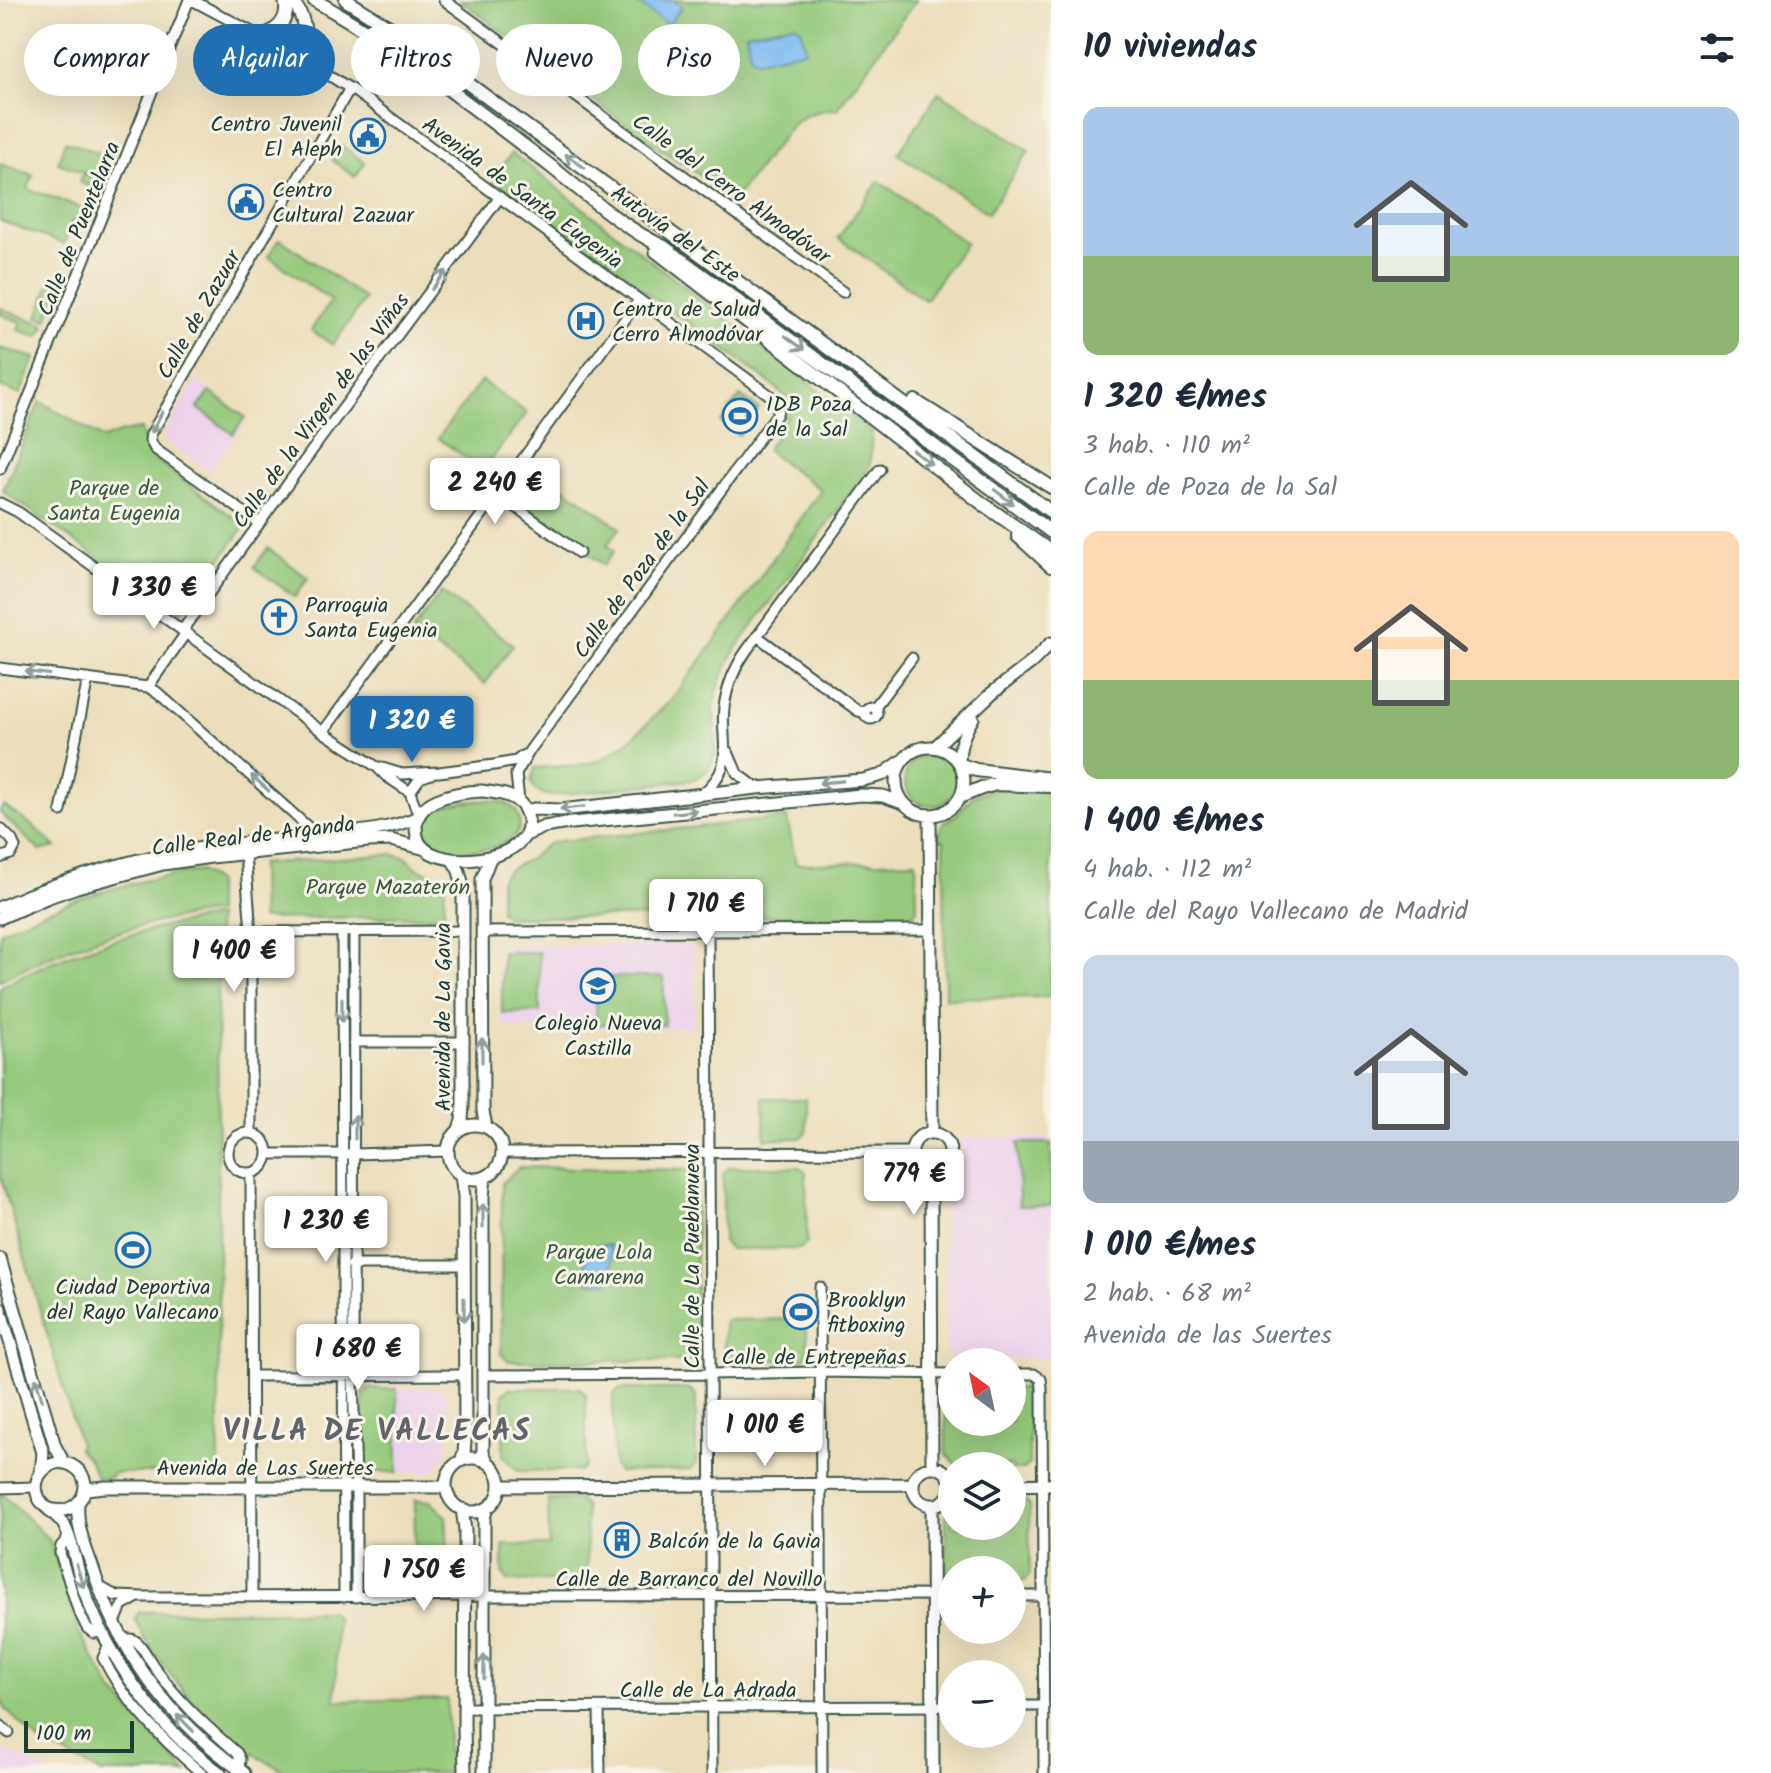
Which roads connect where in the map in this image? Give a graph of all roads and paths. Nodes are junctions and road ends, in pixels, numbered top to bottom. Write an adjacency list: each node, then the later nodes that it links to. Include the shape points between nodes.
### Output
1 (190, 0): 6 (street, Avenida de Santa Eugenia); 17 (street, Calle de Puentelarra)
2 (287, 0): 7 (highway); 8 (highway, via 301,13)
3 (314, 0): 12 (highway, Autovía del Este, via 418,68)
4 (346, 0): 15 (highway, Autovía del Este, one-way to 4, via 405,37)
5 (444, 0): 13 (street, Calle del Cerro Almodóvar)
6 (238, 24)
7 (282, 24)
8 (303, 24)
9 (335, 79): 10 (street, Avenida de Santa Eugenia)
10 (350, 88): 11 (street, Avenida de Santa Eugenia); 24 (street, Calle de Zazuar, one-way to 24, via 151,434 155,449)
11 (500, 197): 14 (street, Avenida de Santa Eugenia); 24 (street, Calle de la Virgen de las Viñas, one-way to 11)
12 (639, 235): 22 (highway, one-way to 22); 25 (highway, Autovía del Este, one-way to 25, via 664,247)
13 (843, 292)
14 (639, 300): 16 (street, Avenida de Santa Eugenia); 20 (street)
15 (883, 387): 19 (highway, via 902,393); 23 (highway, Autovía del Este)
16 (779, 405): 40 (street, Calle de Poza de la Sal)
17 (0, 469)
18 (880, 469): 30 (street)
19 (1051, 487)
20 (498, 494): 27 (street); 37 (street)
21 (0, 503): 29 (street)
22 (983, 504): 26 (highway); 28 (highway)
23 (1051, 512)
24 (259, 523): 29 (street, Calle de la Virgen de las Viñas)
25 (1051, 532)
26 (1051, 552)
27 (579, 553)
28 (1051, 566)
29 (184, 632): 35 (street, Calle de la Virgen de las Viñas); 37 (street)
30 (757, 636): 32 (street, via 858,711 870,710); 38 (street, via 727,692)
31 (1051, 643): 36 (main road)
32 (912, 658)
33 (0, 668): 34 (street, one-way to 33)
34 (88, 679): 35 (street); 55 (street)
35 (148, 687): 60 (street, one-way to 35)
36 (979, 706): 39 (main road); 42 (main road, via 962,737)
37 (323, 732): 44 (street)
38 (725, 743): 49 (street, via 737,773); 51 (street, via 720,775)
39 (935, 747): 41 (main road, via 921,747); 42 (main road)
40 (530, 750): 43 (street, via 516,761); 46 (street, Calle de Poza de la Sal)
41 (903, 760): 49 (main road, one-way to 49, via 876,778); 53 (main road, via 896,785)
42 (960, 764): 47 (highway); 52 (main road, via 966,776)
43 (494, 765): 45 (street); 46 (street)
44 (377, 767): 45 (street, via 402,774); 50 (street)
45 (439, 772): 50 (street, via 420,778)
46 (516, 774): 54 (street)
47 (1051, 779)
48 (1051, 786): 52 (highway, via 996,784)
49 (757, 788): 51 (main road)
50 (410, 792): 57 (street)
51 (702, 794): 54 (main road, one-way to 54, via 561,810)
52 (962, 796): 56 (main road, via 953,807)
53 (903, 803): 56 (main road); 59 (main road, one-way to 53, via 562,824 861,795)
54 (522, 806): 57 (main road, via 494,792 456,793 429,804); 59 (main road)
55 (61, 811)
56 (930, 815): 68 (main road)
57 (418, 816): 60 (main road, Calle Real de Arganda, via 390,827); 61 (main road)
58 (0, 828): 64 (street, via 15,847)
59 (526, 835): 63 (main road, via 514,847)
60 (318, 836): 66 (main road, Calle Real de Arganda, via 160,854 74,877)
61 (422, 848): 62 (main road, Calle Real de Arganda, via 391,840); 65 (main road)
62 (245, 854): 67 (main road, Calle Real de Arganda, via 163,864 107,878); 72 (street)
63 (491, 856): 65 (main road); 74 (main road, Avenida de La Gavia, via 482,879)
64 (0, 858)
65 (452, 859): 70 (main road, Avenida de La Gavia, via 463,882)
66 (0, 907)
67 (0, 918)
68 (930, 930): 71 (street); 80 (main road)
69 (354, 931): 70 (street); 73 (street); 75 (street)
70 (463, 931): 76 (main road, Avenida de La Gavia)
71 (708, 931): 74 (street); 82 (street, Calle de La Pueblanueva)
72 (251, 932): 73 (street); 79 (street)
73 (342, 932): 86 (street, one-way to 86)
74 (482, 932): 77 (main road, Avenida de La Gavia, one-way to 74)
75 (354, 1042): 76 (street); 87 (street, one-way to 75)
76 (464, 1042): 78 (main road, Avenida de La Gavia)
77 (486, 1127): 78 (main road); 84 (main road, via 498,1138)
78 (459, 1129): 81 (main road)
79 (251, 1133): 85 (street, via 261,1138); 89 (street, via 235,1137 227,1153 235,1170)
80 (932, 1133): 83 (main road, via 921,1136); 88 (main road, via 944,1138 950,1149 948,1162)
81 (447, 1151): 87 (street); 90 (main road, via 453,1170)
82 (709, 1152): 83 (street); 84 (street); 99 (street, Calle de La Pueblanueva)
83 (912, 1152): 88 (main road, via 915,1163)
84 (502, 1153): 91 (main road, via 500,1163)
85 (268, 1154): 86 (street); 89 (street, via 264,1165)
86 (342, 1154): 87 (street); 93 (street)
87 (355, 1154): 94 (street)
88 (931, 1171): 100 (main road)
89 (251, 1173): 106 (street)
90 (461, 1176): 91 (main road); 95 (main road)
91 (485, 1177): 105 (main road, one-way to 91)
92 (0, 1259): 109 (main road, one-way to 92)
93 (342, 1265): 94 (street); 103 (street)
94 (354, 1265): 95 (street); 103 (street)
95 (464, 1265): 104 (main road, one-way to 104)
96 (820, 1287): 98 (street)
97 (0, 1308): 112 (main road, via 43,1453)
98 (820, 1372): 99 (street, Calle de Entrepeñas); 100 (street, Calle de Entrepeñas); 116 (street)
99 (710, 1374): 105 (street, Calle de Entrepeñas); 115 (street, Calle de La Pueblanueva)
100 (932, 1374): 101 (street, Calle de Entrepeñas); 110 (main road)
101 (938, 1374)
102 (1026, 1374): 114 (street, via 1041,1379)
103 (348, 1375): 104 (street); 106 (street); 119 (street); 120 (street)
104 (464, 1375): 107 (main road)
105 (484, 1375): 108 (main road)
106 (252, 1376): 118 (street)
107 (461, 1461): 108 (main road); 123 (main road, via 450,1472)
108 (487, 1461): 121 (main road, via 497,1471)
109 (64, 1463): 112 (main road); 125 (main road, via 77,1469)
110 (932, 1467): 111 (main road); 113 (main road, via 919,1472)
111 (938, 1469)
112 (41, 1472): 122 (main road)
113 (913, 1484): 116 (main road); 128 (main road, via 918,1498)
114 (1047, 1484): 117 (main road); 139 (street)
115 (710, 1485): 116 (main road); 121 (main road); 136 (street, Calle de La Pueblanueva)
116 (821, 1485): 137 (street)
117 (1026, 1485)
118 (253, 1486): 119 (main road, Avenida de Las Suertes); 125 (main road, Avenida de Las Suertes); 141 (street)
119 (343, 1486): 120 (main road, Avenida de Las Suertes); 142 (street)
120 (356, 1486): 123 (main road, Avenida de Las Suertes); 143 (street)
121 (500, 1486): 130 (main road)
122 (36, 1487): 124 (street); 129 (main road)
123 (446, 1487): 131 (main road, via 451,1501)
124 (0, 1488)
125 (85, 1489): 127 (main road)
126 (938, 1503): 128 (main road)
127 (78, 1504): 129 (main road, via 63,1511); 132 (main road)
128 (932, 1505): 133 (main road)
129 (47, 1508): 146 (main road, one-way to 146, via 63,1524 86,1596)
130 (487, 1508): 131 (main road); 144 (main road)
131 (462, 1509): 135 (main road)
132 (97, 1585): 140 (street, Calle de Barranco del Novillo, via 111,1595); 145 (main road)
133 (933, 1595): 134 (street, Calle de Barranco del Novillo); 137 (street, Calle de Barranco del Novillo); 147 (main road)
134 (938, 1595)
135 (465, 1596): 143 (street, Calle de Barranco del Novillo); 144 (street, Calle de Barranco del Novillo); 153 (main road)
136 (711, 1596): 137 (street, Calle de Barranco del Novillo); 144 (street, Calle de Barranco del Novillo); 151 (street, Calle de La Pueblanueva)
137 (821, 1596): 152 (street)
138 (1026, 1596): 139 (street)
139 (1044, 1596): 150 (street)
140 (139, 1597): 141 (street, Calle de Barranco del Novillo); 145 (street, via 122,1606)
141 (252, 1597): 142 (street, Calle de Barranco del Novillo)
142 (344, 1597): 143 (street, Calle de Barranco del Novillo)
143 (356, 1597)
144 (483, 1597): 154 (main road, one-way to 144)
145 (114, 1625): 158 (main road, one-way to 145, via 175,1714)
146 (109, 1645): 159 (street, via 103,1658 113,1678); 160 (main road, via 161,1719)
147 (933, 1706): 148 (street, Calle de La Adrada); 152 (street, Calle de La Adrada); 166 (main road)
148 (938, 1706)
149 (1026, 1706): 150 (street)
150 (1044, 1706): 167 (street)
151 (711, 1707): 152 (street, Calle de La Adrada); 155 (street, Calle de La Adrada); 164 (street, Calle de La Pueblanueva)
152 (822, 1707): 165 (street)
153 (464, 1708): 154 (street, Calle de La Adrada); 161 (main road)
154 (484, 1708): 155 (street, Calle de La Adrada); 162 (main road)
155 (599, 1708): 163 (street)
156 (0, 1725): 157 (street)
157 (9, 1733)
158 (242, 1771)
159 (201, 1773)
160 (220, 1773)
161 (465, 1773)
162 (484, 1773)
163 (600, 1773)
164 (712, 1773)
165 (822, 1773)
166 (933, 1773)
167 (1044, 1773)

